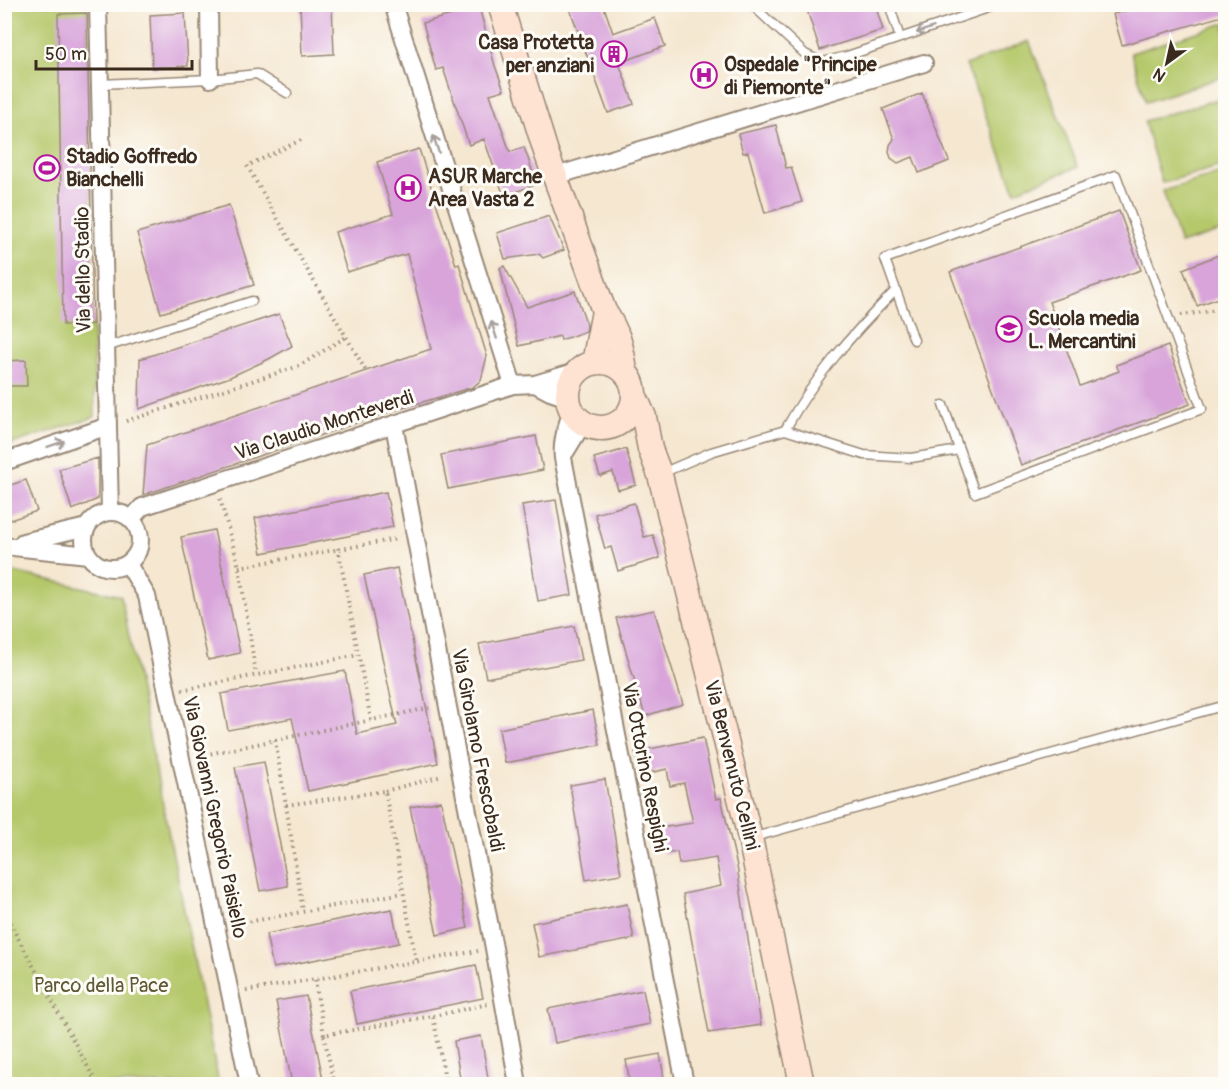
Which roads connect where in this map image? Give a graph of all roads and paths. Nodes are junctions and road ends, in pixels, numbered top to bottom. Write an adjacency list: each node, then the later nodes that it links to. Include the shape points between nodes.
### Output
1 (98, 4): 11 (street, Via dello Stadio)
2 (209, 4): 10 (street)
3 (393, 4): 27 (street, one-way to 3)
4 (500, 4): 14 (street)
5 (751, 4): 8 (lane, via 805,54 822,62)
6 (889, 4): 8 (lane)
7 (1000, 4): 8 (lane, one-way to 8)
8 (900, 38)
9 (924, 63): 14 (street)
10 (210, 79): 11 (lane); 12 (lane, via 257,74)
11 (100, 84): 22 (street, Via dello Stadio)
12 (287, 93)
13 (301, 140): 20 (path, via 247,166)
14 (556, 176): 18 (street)
15 (896, 290): 19 (lane, via 885,259 1116,175); 21 (lane); 34 (lane, via 852,334 802,399)
16 (252, 302): 22 (lane)
17 (1226, 309): 19 (path)
18 (604, 311): 23 (street); 25 (street, via 616,329)
19 (1168, 317): 36 (lane, via 1202,409 975,493)
20 (346, 337): 24 (path); 33 (path, via 299,366)
21 (914, 340)
22 (106, 346): 33 (street, Via dello Stadio)
23 (586, 367): 25 (street, via 605,362); 26 (street, Via Claudio Monteverdi); 30 (street, via 569,388)
24 (366, 371)
25 (625, 372): 28 (street, via 634,388)
26 (535, 384): 27 (street, Via Claudio Monteverdi); 30 (street, Via Claudio Monteverdi)
27 (513, 386): 32 (street, Via Claudio Monteverdi)
28 (634, 397): 31 (street, via 633,406); 35 (street, Via Benvenuto Cellini, via 644,417)
29 (943, 405): 36 (lane)
30 (574, 410): 31 (street, via 592,427 603,428); 77 (street, Via Ottorino Respighi, via 565,434 563,458)
31 (622, 421): 35 (street, Via Benvenuto Cellini)
32 (394, 425): 39 (street, Via Claudio Monteverdi); 43 (street, Via Girolamo Frescobaldi)
33 (108, 426): 37 (street, one-way to 33); 40 (street, Via dello Stadio)
34 (785, 430): 36 (lane, via 864,455 911,458); 38 (lane, via 711,452)
35 (650, 449): 38 (street, Via Benvenuto Cellini)
36 (959, 450)
37 (4, 462)
38 (660, 475): 60 (street, Via Benvenuto Cellini)
39 (216, 483): 41 (street, Via Claudio Monteverdi, via 142,507); 48 (path)
40 (110, 512): 41 (street); 42 (street, via 92,519)
41 (131, 519): 47 (street, via 140,542)
42 (87, 527): 44 (street); 46 (street, via 84,542)
43 (416, 536): 45 (path); 52 (street, Via Girolamo Frescobaldi)
44 (8, 545): 46 (street)
45 (338, 548): 48 (path); 49 (path)
46 (88, 555): 47 (street, via 94,562 111,568)
47 (128, 564): 51 (street, Via Giovanni Gregorio Paisiello, via 147,596)
48 (239, 567): 50 (path)
49 (358, 655): 50 (path); 54 (path)
50 (256, 674): 51 (path)
51 (167, 693): 56 (street, Via Giovanni Gregorio Paisiello)
52 (448, 704): 54 (path); 57 (street, Via Girolamo Frescobaldi)
53 (1226, 705): 60 (lane)
54 (371, 720): 55 (path)
55 (274, 740): 56 (path); 59 (path)
56 (182, 760): 64 (street, Via Giovanni Gregorio Paisiello)
57 (460, 771): 58 (path); 65 (street, Via Girolamo Frescobaldi)
58 (385, 791): 59 (path); 61 (path)
59 (286, 805): 62 (path)
60 (750, 838): 78 (street, Via Benvenuto Cellini)
61 (403, 893): 62 (path); 66 (path)
62 (303, 911): 64 (path)
63 (4, 912): 72 (path)
64 (216, 928): 68 (street, Via Giovanni Gregorio Paisiello)
65 (494, 948): 66 (path); 69 (street, Via Girolamo Frescobaldi)
66 (416, 962): 67 (path)
67 (315, 979): 68 (path); 71 (path)
68 (230, 994): 73 (street, Via Giovanni Gregorio Paisiello)
69 (503, 1001): 70 (path); 76 (street, Via Girolamo Frescobaldi)
70 (433, 1016): 71 (path); 75 (path)
71 (324, 1035): 74 (path)
72 (97, 1084)
73 (249, 1084)
74 (334, 1084)
75 (446, 1084)
76 (518, 1084)
77 (685, 1084)
78 (802, 1084)

